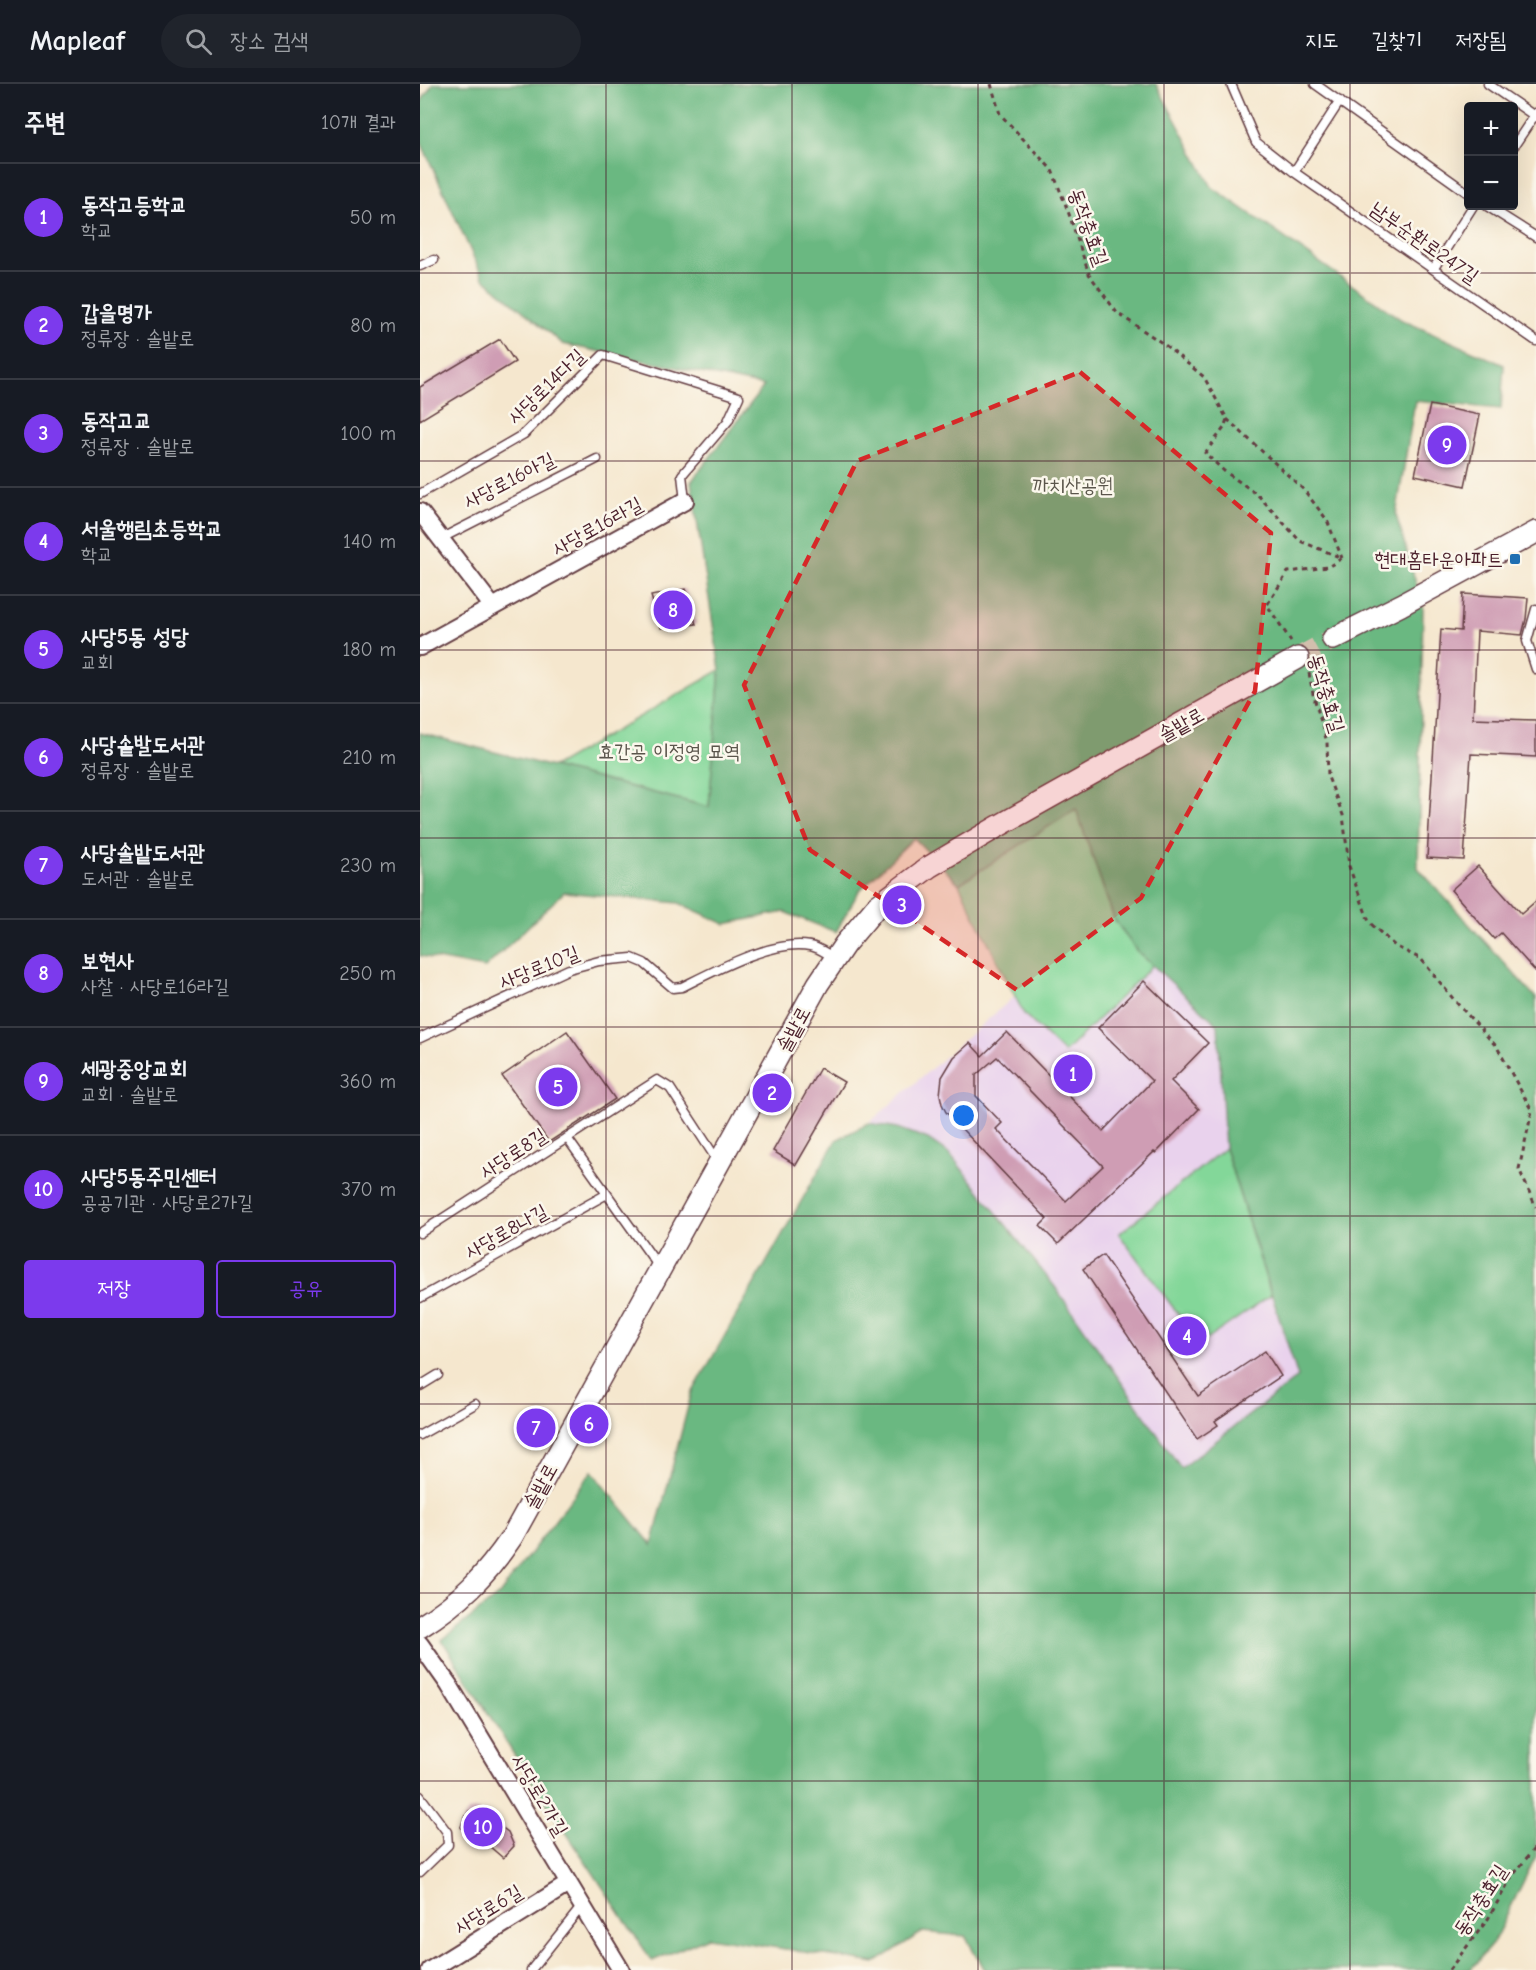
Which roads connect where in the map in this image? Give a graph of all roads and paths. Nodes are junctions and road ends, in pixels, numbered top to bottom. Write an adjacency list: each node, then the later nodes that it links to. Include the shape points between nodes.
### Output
1 (991, 84): 18 (path, 동작충효길, via 1000,114 1052,170 1089,274 1117,313 1204,377)
2 (1231, 84): 8 (lane, 남부순환로247길, via 1256,142)
3 (1315, 84): 5 (lane)
4 (1488, 84): 6 (lane)
5 (1340, 101): 8 (lane); 9 (lane)
6 (1536, 115): 7 (lane)
7 (1518, 140)
8 (1294, 172): 15 (lane, 남부순환로247길)
9 (1464, 190)
10 (1470, 210): 15 (lane)
11 (1493, 210): 12 (lane)
12 (1536, 237)
13 (434, 260): 14 (lane)
14 (421, 264)
15 (1434, 268): 16 (lane, 남부순환로247길)
16 (1536, 340)
17 (739, 397): 20 (lane, 사당로14다길, via 603,355 524,434); 21 (lane, 사당로16라길, via 728,421 682,475)
18 (1227, 419): 25 (path, 동작충효길, via 1304,490 1327,520); 25 (path, via 1205,453 1257,494 1300,541)
19 (597, 459): 24 (lane, 사당로16아길)
20 (420, 494)
21 (685, 501): 26 (street, 사당로16라길)
22 (420, 512): 24 (street)
23 (1535, 529): 28 (street)
24 (440, 539): 26 (street)
25 (1342, 558): 30 (path, 동작충효길, via 1328,567 1288,572 1267,605)
26 (493, 606): 29 (street, 사당로16라길)
27 (1536, 609): 31 (lane, via 1527,641)
28 (1334, 639)
29 (420, 646)
30 (1299, 656): 32 (street, 솔밭로, via 929,867 877,906); 37 (path, 동작충효길, via 1327,742 1328,777 1343,815 1349,866 1369,922 1395,946 1421,959 1497,1047 1532,1111 1519,1169)
31 (1536, 667)
32 (835, 959): 33 (lane, 사당로10길, via 812,946 790,945 735,960 674,988 632,958 599,961 569,969); 35 (street, 솔밭로)
33 (420, 1038)
34 (567, 1138): 35 (lane, 사당로8길, via 657,1080 670,1088); 36 (lane); 38 (lane, 사당로8길)
35 (719, 1163): 39 (street, 솔밭로)
36 (607, 1194): 39 (lane); 40 (lane, 사당로8나길)
37 (1536, 1207)
38 (420, 1233)
39 (661, 1269): 45 (street, 솔밭로, via 512,1537 469,1592)
40 (420, 1298)
41 (438, 1375): 42 (lane)
42 (420, 1386)
43 (475, 1404): 44 (lane)
44 (420, 1435)
45 (420, 1627)
46 (420, 1644): 50 (street, 사당로2가길, via 449,1685)
47 (420, 1796): 49 (lane, via 447,1832 448,1845)
48 (1536, 1846): 55 (path, 동작충효길)
49 (420, 1872)
50 (569, 1885): 51 (street, 사당로2가길); 52 (street, 사당로6길)
51 (582, 1906): 53 (lane); 54 (street, 사당로2가길)
52 (430, 1970)
53 (531, 1970)
54 (621, 1970)
55 (1449, 1970)

